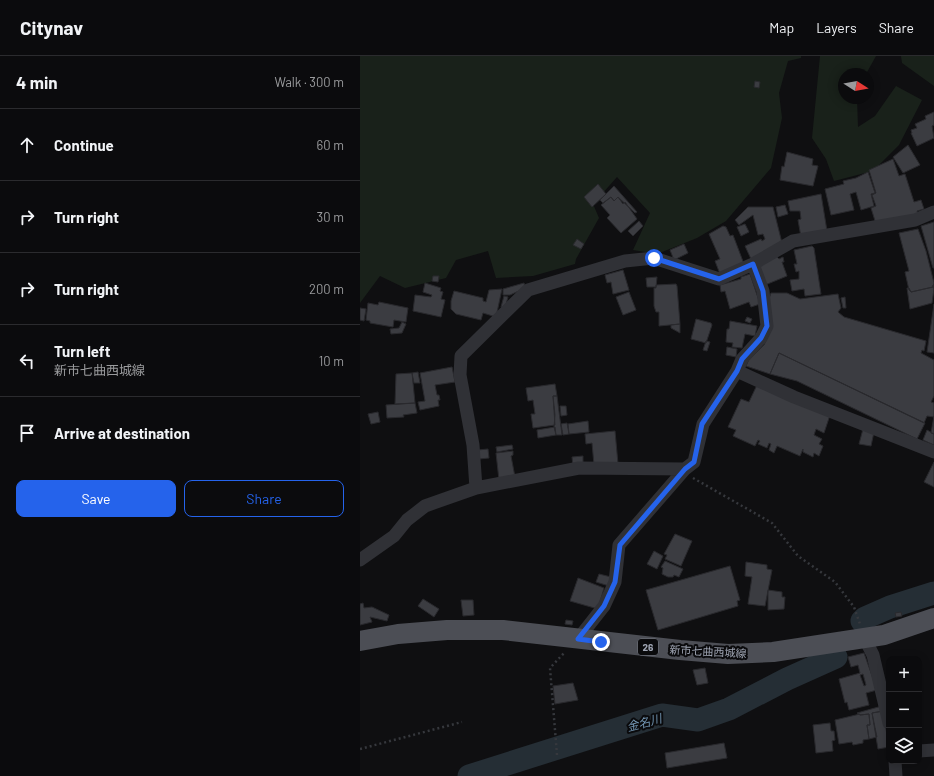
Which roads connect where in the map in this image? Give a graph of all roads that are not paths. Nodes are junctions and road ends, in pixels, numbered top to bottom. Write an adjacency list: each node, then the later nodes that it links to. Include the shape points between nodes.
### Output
1 (934, 212): 2 (street, via 915,220 794,241)
2 (753, 264): 3 (street, via 763,291 767,326 761,338 742,359); 6 (street, via 719,279 654,258 625,261 528,290 461,356 460,375 473,445)
3 (737, 371): 4 (street, via 794,397); 5 (street, via 702,424 694,462)
4 (934, 452)
5 (685, 469): 6 (street, via 579,468); 9 (street, via 620,545 615,582 604,606)
6 (476, 488): 7 (street, via 425,506 407,520 394,536)
7 (360, 560)
8 (934, 618): 10 (main road, 新市七曲西城線 / 26)
9 (578, 639): 10 (main road, 新市七曲西城線 / 26, via 728,654 773,652); 11 (main road, 新市七曲西城線 / 26, via 503,630 447,630 398,634)
10 (865, 639): 12 (street, via 873,656)
11 (360, 641)
12 (886, 710)
13 (934, 750): 14 (street)
14 (922, 751)

